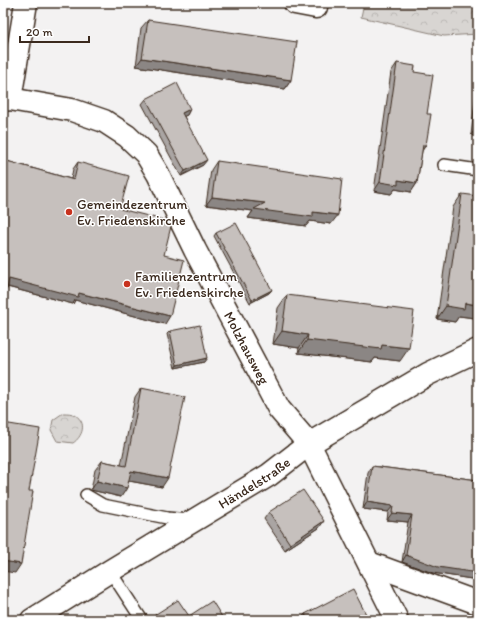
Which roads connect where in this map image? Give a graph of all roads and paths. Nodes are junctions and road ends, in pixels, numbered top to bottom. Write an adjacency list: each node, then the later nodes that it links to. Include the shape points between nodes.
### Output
1 (26, 3): 2 (street)
2 (6, 99): 6 (street, Molzhausweg, via 72,110 104,122 127,136 146,154 279,409)
3 (444, 165): 4 (lane)
4 (478, 170)
5 (478, 350): 6 (street, Händelstraße, via 428,374)
6 (309, 444): 8 (street, Händelstraße, via 269,476); 9 (street, Molzhausweg)
7 (86, 495): 8 (lane, via 103,505 174,519)
8 (195, 520): 10 (street, Händelstraße)
9 (369, 563): 11 (street); 14 (street, Molzhausweg)
10 (110, 571): 12 (street, Händelstraße); 13 (lane)
11 (478, 603)
12 (32, 620)
13 (142, 620)
14 (397, 620)

